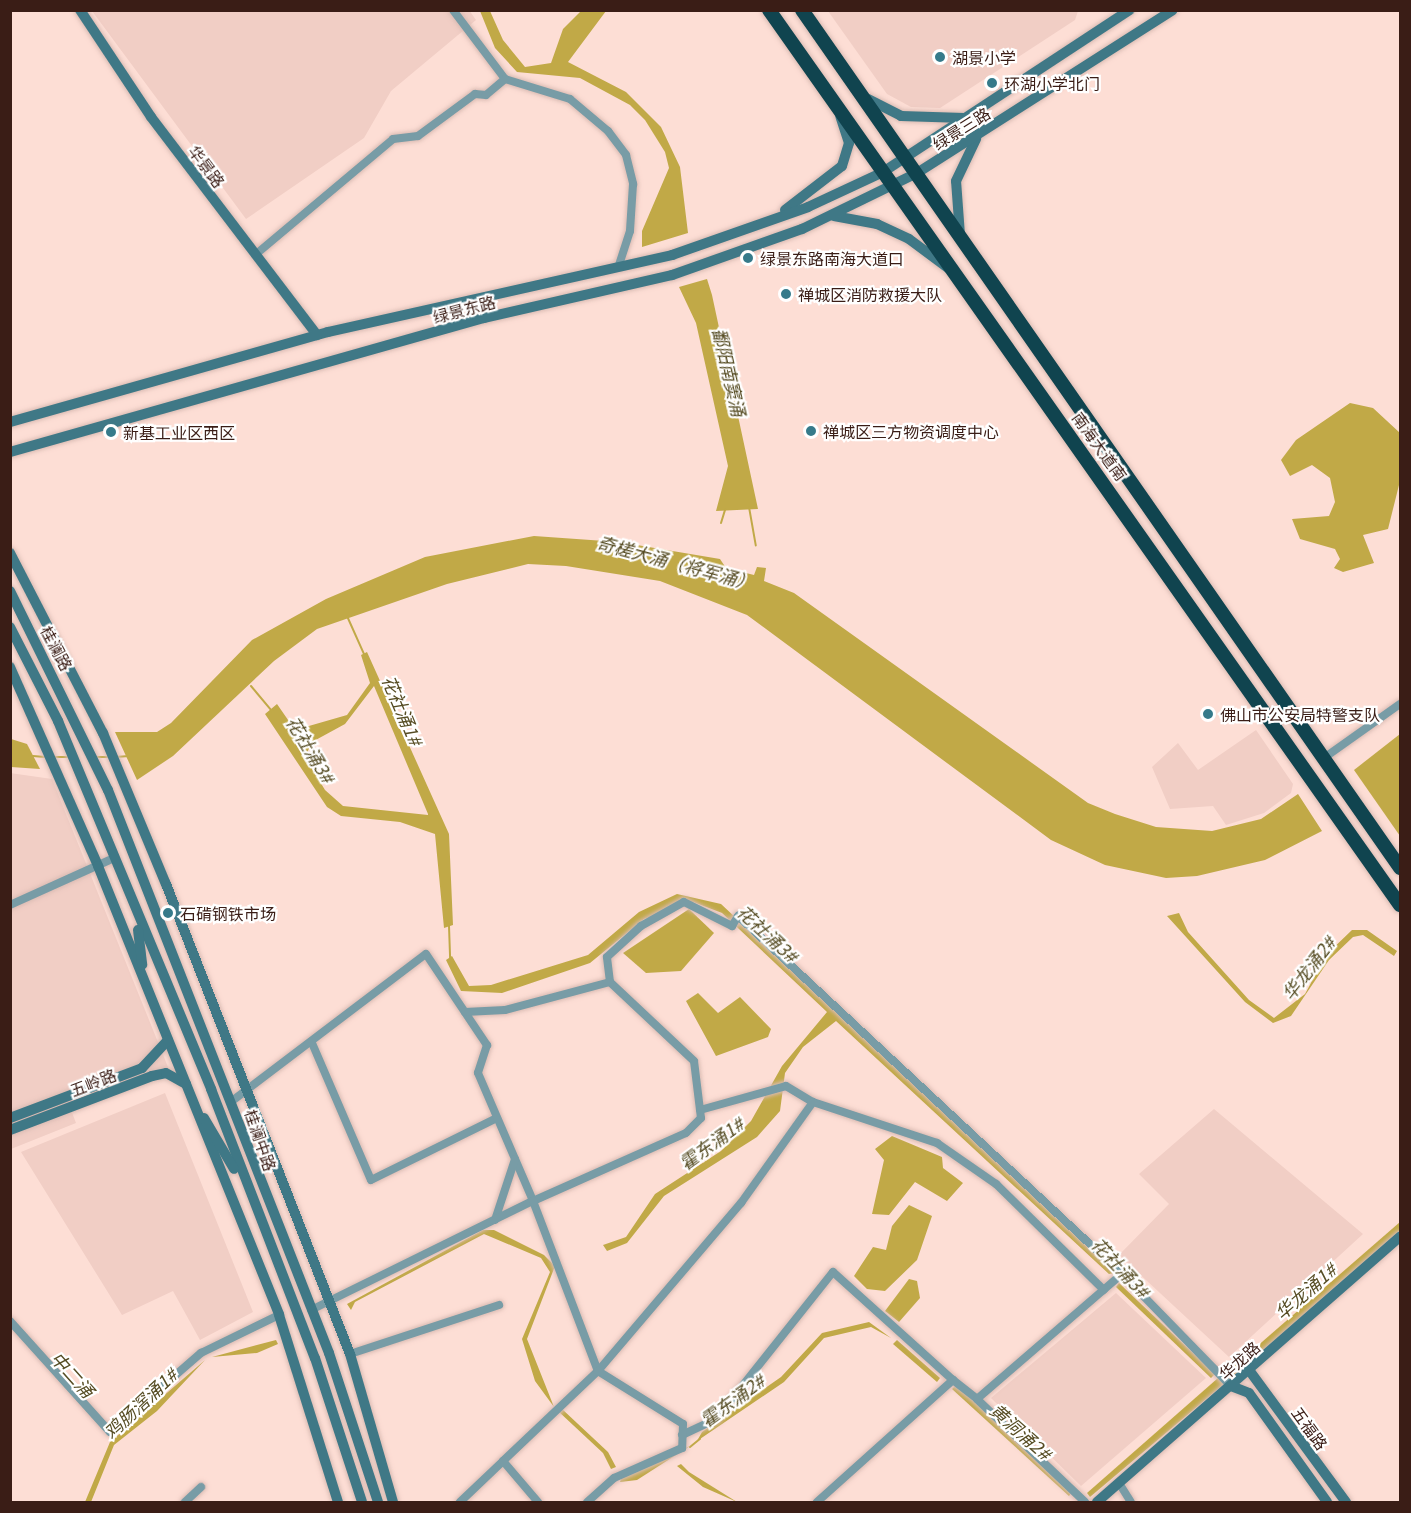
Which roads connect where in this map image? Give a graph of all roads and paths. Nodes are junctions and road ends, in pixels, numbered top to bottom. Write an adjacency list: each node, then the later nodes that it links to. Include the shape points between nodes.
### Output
1 (80, 10): 20 (main road, 华景路)
2 (453, 10): 8 (street)
3 (769, 10): 10 (highway, 南海大道南)
4 (802, 10): 9 (highway, 南海大道南)
5 (1130, 10): 7 (main road, 绿景三路)
6 (1173, 10): 12 (main road, 绿景三路)
7 (1113, 15): 11 (main road, 绿景三路)
8 (505, 79): 20 (street, via 486,95 475,94 418,136 393,139); 21 (street, via 570,99 608,131 626,155 633,184 630,231)
9 (858, 90): 11 (main road, via 881,110 901,117); 13 (highway, 南海大道南)
10 (838, 110): 14 (highway, 南海大道南); 17 (main road, via 849,143 842,166)
11 (967, 118): 13 (main road, 绿景三路)
12 (979, 134): 15 (main road, 绿景三路); 19 (main road, via 956,181)
13 (906, 157): 14 (main road, 绿景东路); 15 (highway, 南海大道南)
14 (882, 172): 16 (highway, 南海大道南); 17 (main road, 绿景东路)
15 (917, 173): 16 (main road, 绿景东路); 19 (highway, 南海大道南)
16 (894, 187): 18 (main road, 绿景东路); 22 (highway, 南海大道南)
17 (775, 216): 21 (main road, 绿景东路, via 672,255)
18 (833, 216): 22 (main road, via 877,224 909,239); 25 (main road, 绿景东路, via 672,275 484,318)
19 (960, 235): 31 (highway, 南海大道南)
20 (255, 255): 23 (main road, 华景路)
21 (618, 267): 23 (main road, 绿景东路)
22 (955, 273): 38 (highway, 南海大道南)
23 (316, 335): 24 (main road, 绿景东路)
24 (10, 422)
25 (10, 452)
26 (10, 553): 48 (main road, via 103,733)
27 (10, 591): 32 (main road, 桂澜路, via 77,718)
28 (10, 627): 33 (main road, 桂澜路, via 58,721)
29 (10, 667): 35 (main road)
30 (1401, 704): 31 (street)
31 (1324, 758): 36 (highway, 南海大道南)
32 (108, 790): 49 (main road, 桂澜中路)
33 (90, 796): 34 (main road, 桂澜中路)
34 (112, 859): 35 (street); 39 (main road, 桂澜中路)
35 (98, 866): 37 (street); 40 (main road)
36 (1401, 868)
37 (10, 905)
38 (1401, 905)
39 (132, 906): 40 (main road); 57 (main road, 桂澜中路)
40 (144, 981): 43 (main road)
41 (610, 982): 42 (street, via 505,1010); 52 (street, via 694,1061); 61 (street, via 607,957 641,926 684,902 736,920)
42 (465, 1012): 44 (street, via 426,954); 54 (street, via 487,1045 478,1073)
43 (168, 1040): 45 (main road, 五岭路); 47 (main road)
44 (312, 1043): 48 (street); 54 (street, via 371,1180)
45 (142, 1068): 46 (main road, via 148,1074); 53 (main road, 五岭路)
46 (140, 1080): 47 (main road, 五岭路, via 166,1073); 55 (main road, 五岭路)
47 (186, 1084): 51 (main road)
48 (248, 1092): 49 (street); 64 (main road)
49 (232, 1101): 66 (main road, 桂澜中路)
50 (813, 1102): 52 (street, via 786,1086); 63 (street, via 937,1143 996,1184); 71 (street, via 741,1203)
51 (195, 1106): 57 (main road); 67 (main road)
52 (700, 1110): 58 (street, via 701,1118 686,1133)
53 (10, 1118)
54 (497, 1118): 56 (street)
55 (10, 1130)
56 (515, 1159): 58 (street); 59 (street)
57 (248, 1188): 62 (main road, 桂澜中路)
58 (533, 1201): 59 (street); 71 (street)
59 (495, 1220): 64 (street)
60 (1401, 1237): 70 (main road, 华龙路)
61 (1117, 1278): 63 (street); 73 (street)
62 (286, 1284): 67 (main road); 81 (main road, 桂澜中路)
63 (1104, 1290): 74 (street)
64 (328, 1301): 66 (street); 69 (main road)
65 (499, 1305): 69 (street)
66 (312, 1310): 82 (main road, 桂澜中路)
67 (279, 1316): 68 (street, via 201,1353 110,1432); 80 (main road)
68 (10, 1321)
69 (350, 1354): 83 (main road)
70 (1250, 1370): 73 (main road, 华龙路); 92 (main road, 五福路)
71 (598, 1371): 75 (street, via 683,1424); 76 (street)
72 (953, 1380): 74 (street); 75 (street, via 833,1272 716,1419); 87 (street)
73 (1230, 1386): 77 (main road, 华龙路); 91 (main road, 五福路, via 1249,1393)
74 (977, 1399): 88 (street)
75 (682, 1435): 86 (street, via 682,1448 614,1478)
76 (503, 1461): 84 (street); 85 (street)
77 (1119, 1484): 89 (main road, 华龙路); 90 (street)
78 (201, 1487): 79 (street)
79 (185, 1503)
80 (338, 1503)
81 (362, 1503)
82 (378, 1503)
83 (393, 1503)
84 (460, 1503)
85 (538, 1503)
86 (586, 1503)
87 (817, 1503)
88 (1085, 1503)
89 (1097, 1503)
90 (1131, 1503)
91 (1327, 1503)
92 (1346, 1503)

